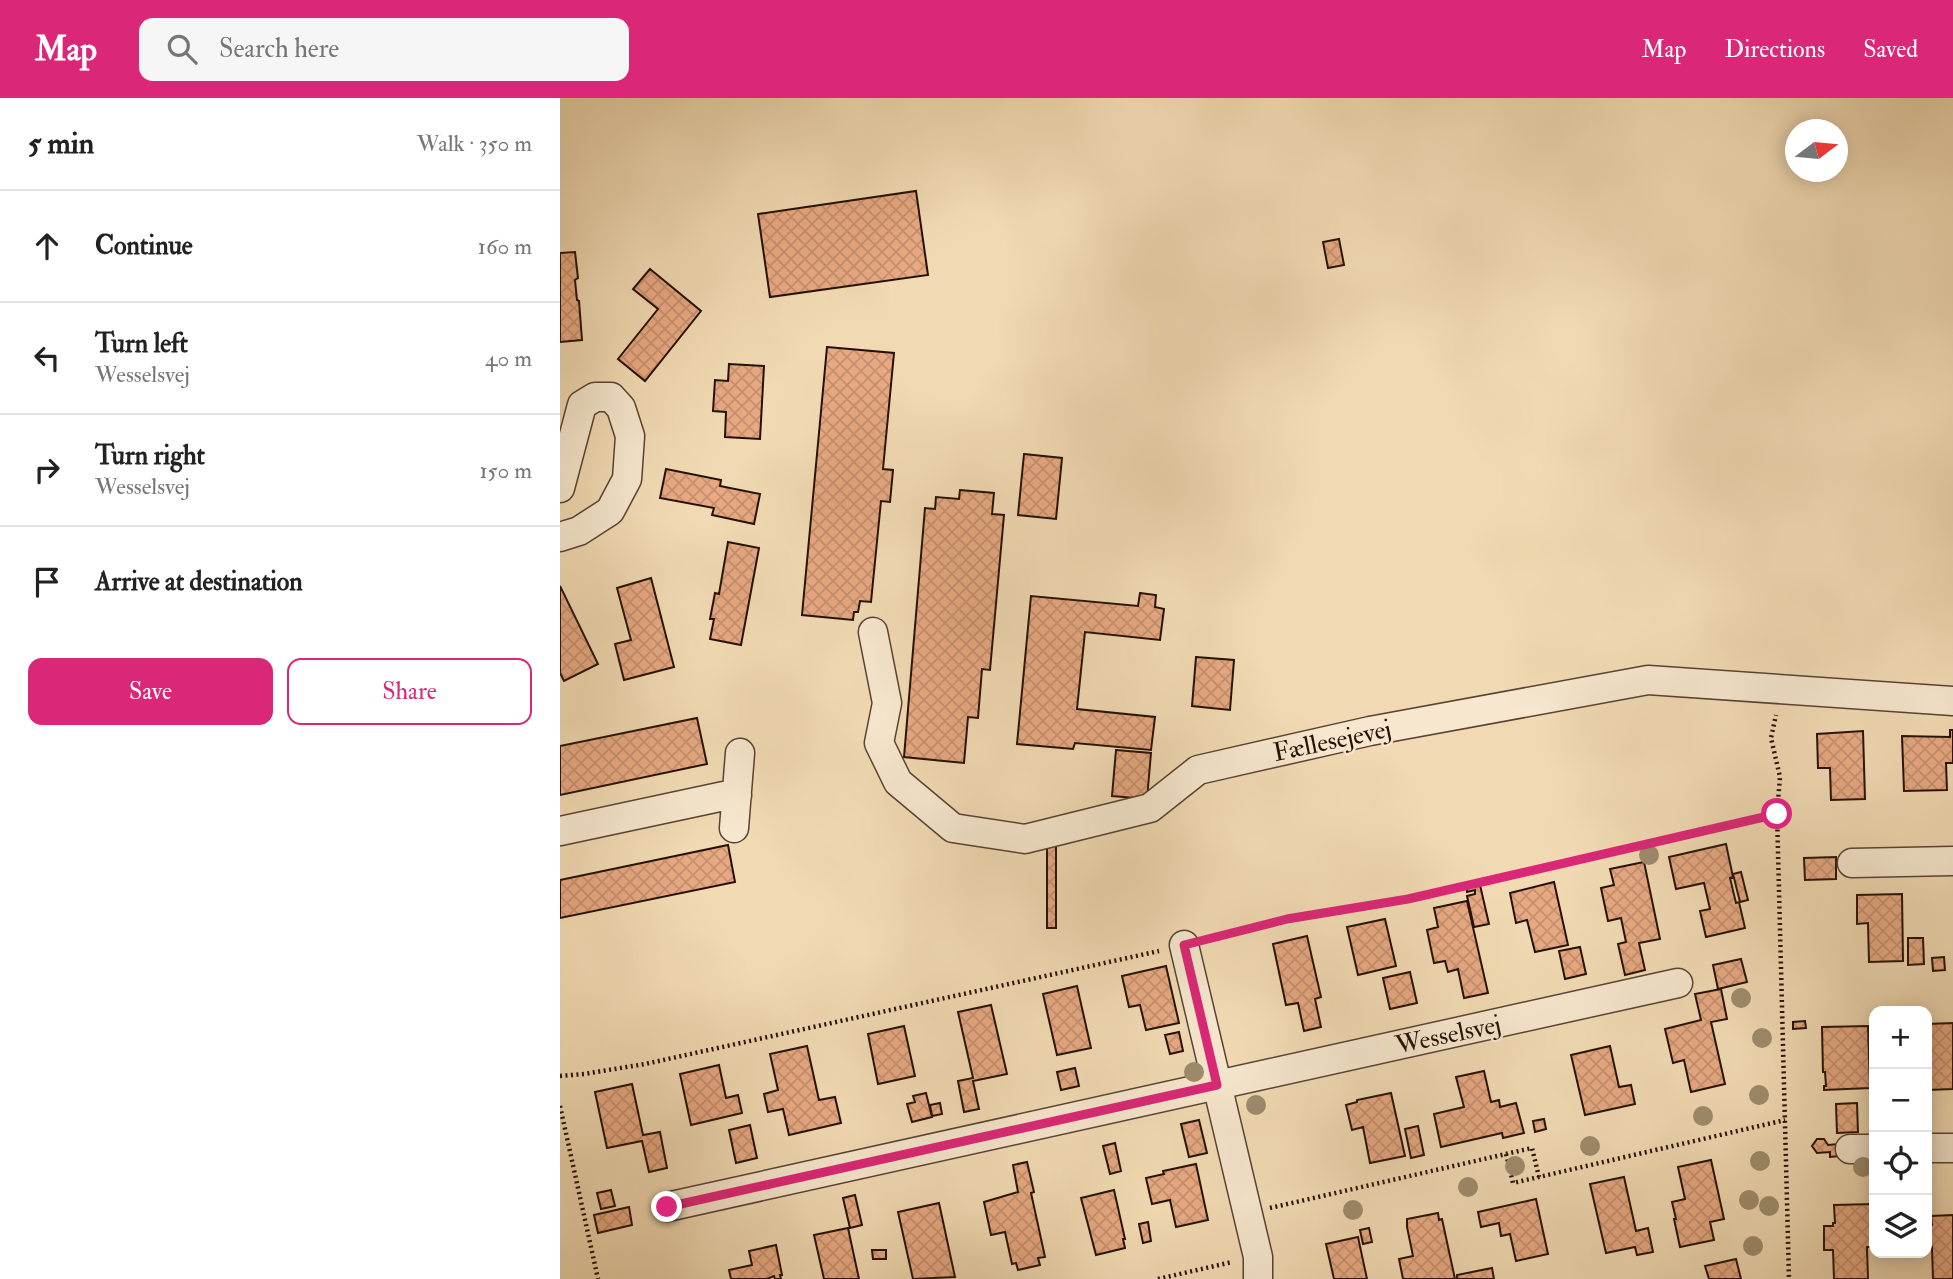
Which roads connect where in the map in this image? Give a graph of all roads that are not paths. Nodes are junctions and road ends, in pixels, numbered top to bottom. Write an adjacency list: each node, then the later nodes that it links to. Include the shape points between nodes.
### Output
1 (560, 488): 2 (street, via 582,405 595,397 611,397 621,408 630,436 627,479 610,511)
2 (560, 537)
3 (873, 632): 4 (street, Fællesejevej, via 887,703 879,743 898,782 953,828 1025,839 1150,808 1198,770 1370,731 1648,680)
4 (1953, 701)
5 (740, 753): 6 (street)
6 (737, 795): 7 (street); 8 (street)
7 (734, 828)
8 (560, 831)
9 (1953, 861): 10 (street)
10 (1852, 863)
11 (1184, 945): 13 (street)
12 (1678, 984): 13 (street, Wesselsvej)
13 (1217, 1085): 16 (street, Wesselsvej); 17 (street)
14 (1932, 1148): 15 (street)
15 (1953, 1148)
16 (667, 1207)
17 (1258, 1268)

